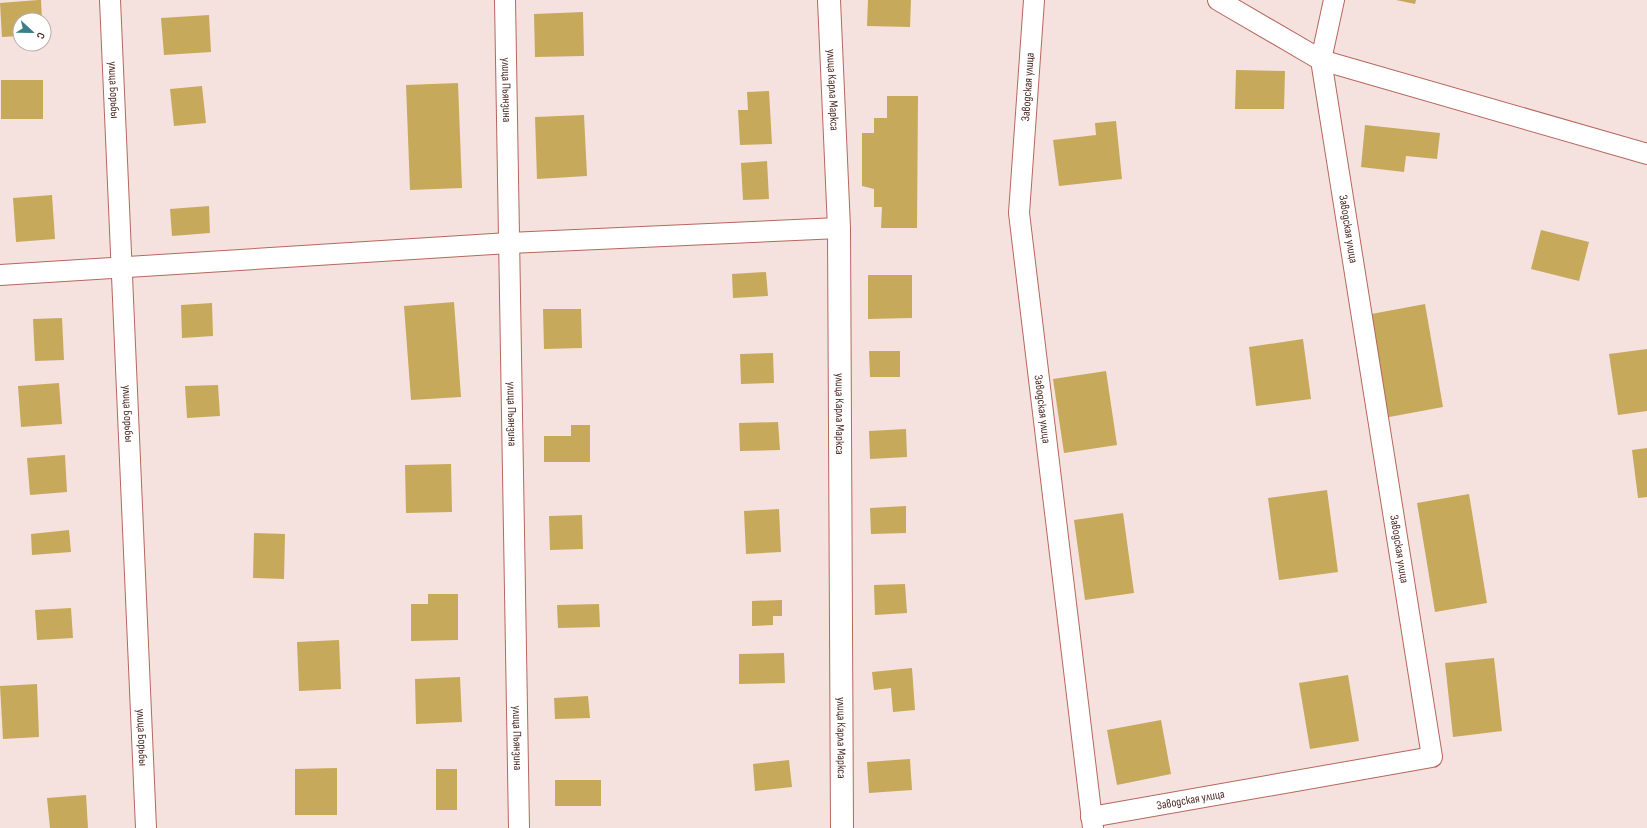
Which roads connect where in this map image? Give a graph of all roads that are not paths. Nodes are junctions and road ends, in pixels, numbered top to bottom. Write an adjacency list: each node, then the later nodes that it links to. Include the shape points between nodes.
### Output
1 (110, 0): 11 (street, улица Борьбы)
2 (505, 0): 10 (street, улица Пьянзина)
3 (829, 0): 9 (street, улица Карла Маркса)
4 (1034, 0): 13 (street, Заводская улица, via 1019,213)
5 (1218, 0): 7 (street)
6 (1334, 0): 7 (street, Заводская улица)
7 (1321, 60): 8 (street); 13 (street, Заводская улица, via 1432,757)
8 (1647, 154)
9 (839, 228): 10 (street); 16 (street, улица Карла Маркса)
10 (508, 243): 11 (street); 15 (street, улица Пьянзина)
11 (122, 267): 12 (street); 14 (street, улица Борьбы)
12 (0, 275)
13 (1092, 822)
14 (146, 828)
15 (520, 828)
16 (842, 828)

